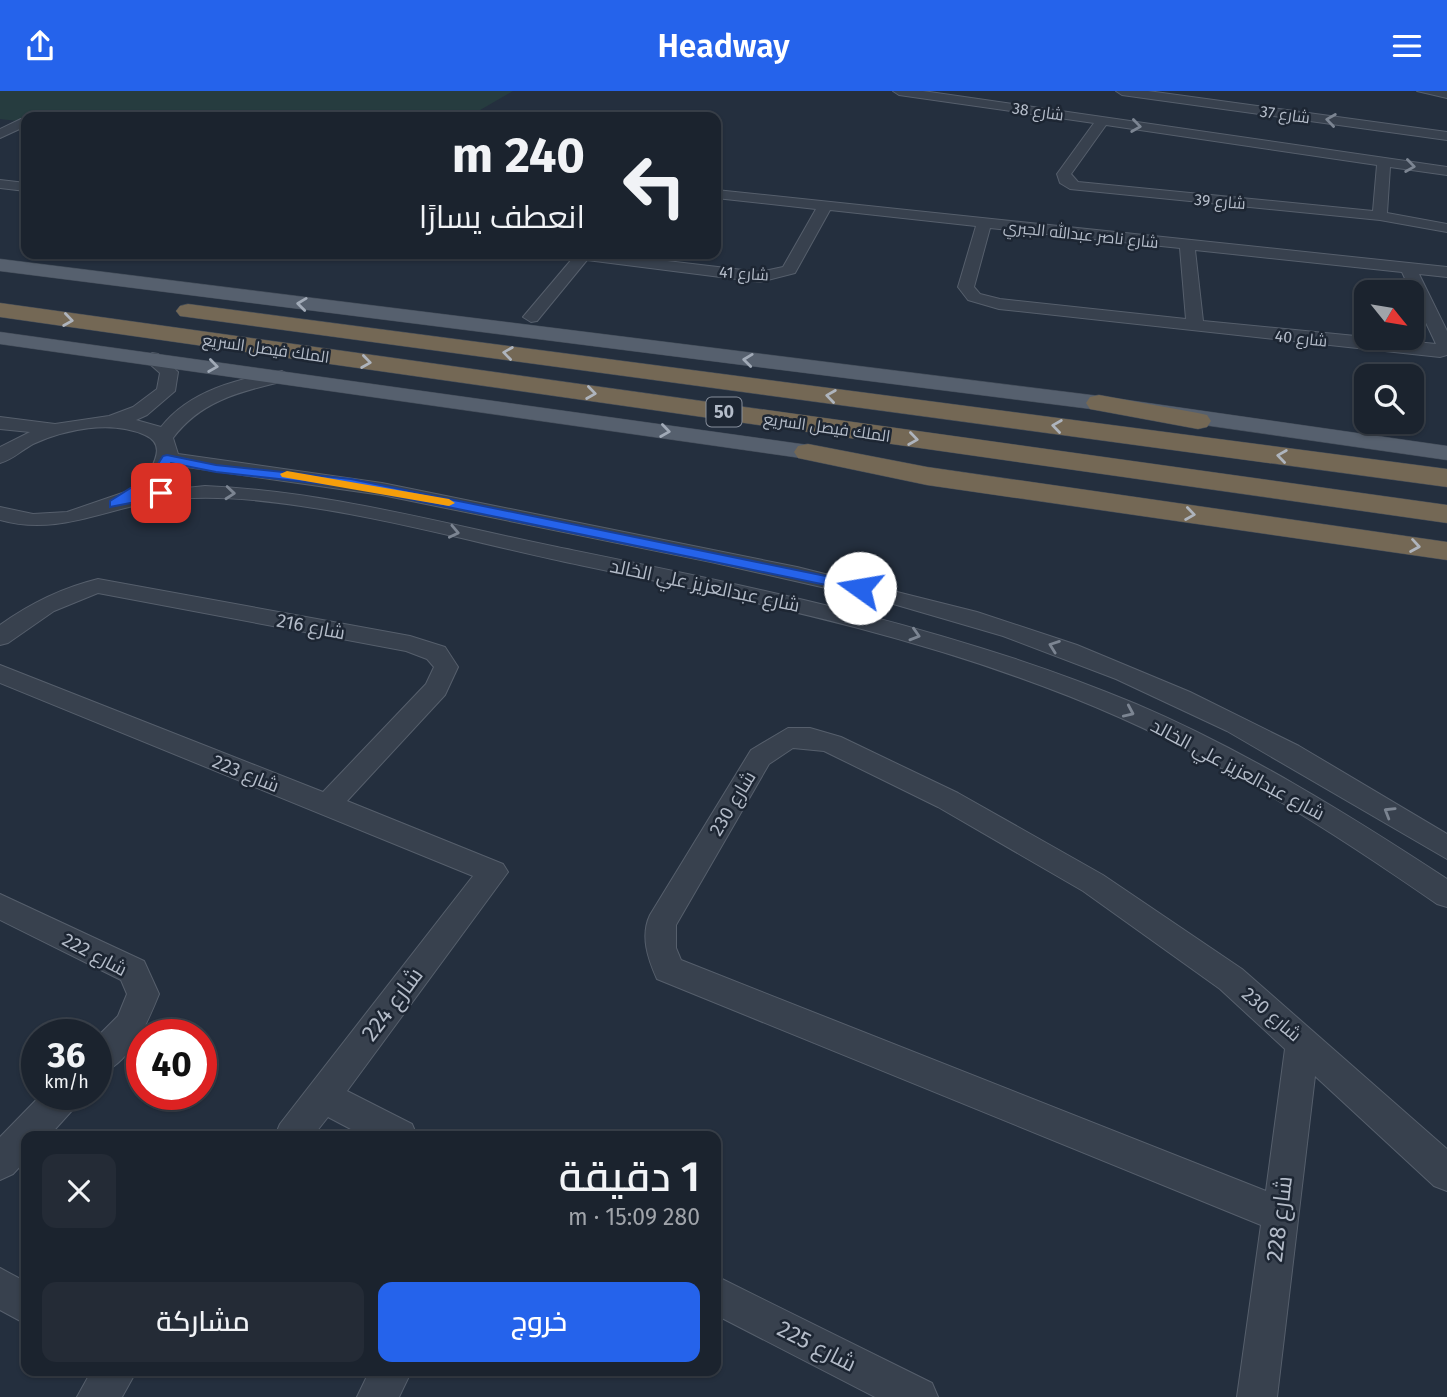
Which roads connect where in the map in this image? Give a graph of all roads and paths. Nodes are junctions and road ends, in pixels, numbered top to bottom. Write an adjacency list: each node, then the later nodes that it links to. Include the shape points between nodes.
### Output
1 (899, 91): 8 (street, شارع 38)
2 (1122, 91): 5 (street, شارع 37)
3 (1423, 91): 4 (street)
4 (1447, 94)
5 (1187, 117): 8 (street, شارع 38, one-way to 5); 11 (street, شارع 37, one-way to 5); 12 (street, شارع 38)
6 (0, 119): 7 (street)
7 (21, 121)
8 (1102, 121): 18 (street, شارع 39, via 1063,174 1075,186)
9 (21, 124): 10 (street)
10 (0, 134)
11 (1447, 136)
12 (1384, 162): 13 (street, شارع 38, one-way to 13); 18 (street)
13 (1447, 171)
14 (0, 184): 15 (street)
15 (21, 186)
16 (721, 195): 17 (street, شارع ناصر عبدالله الجبري)
17 (825, 206): 19 (street, شارع ناصر عبدالله الجبري); 23 (street, شارع 41, via 789,270 775,276)
18 (1380, 216): 20 (street, شارع 39)
19 (984, 223): 21 (street, شارع ناصر عبدالله الجبري); 30 (street, شارع 40, via 966,287 974,297 999,304)
20 (1447, 228)
21 (1187, 245): 25 (street, شارع ناصر عبدالله الجبري); 30 (street)
22 (576, 259): 29 (street, شارع 41)
23 (624, 259)
24 (0, 265): 34 (main road, one-way to 24)
25 (1408, 268): 26 (street, شارع ناصر عبدالله الجبري); 30 (street, شارع 40, via 1445,344 1440,352)
26 (1447, 272)
27 (0, 286): 43 (highway, الملك فيصل السريع / 50, one-way to 27)
28 (0, 310): 46 (highway, الملك فيصل السريع / 50, one-way to 46)
29 (531, 317)
30 (1195, 327)
31 (0, 338): 32 (main road, الملك فيصل السريع)
32 (152, 358): 33 (main road, الملك فيصل السريع, one-way to 33); 35 (street, via 169,372 166,391 141,411)
33 (282, 376): 38 (street, via 236,386 208,398 176,420); 39 (main road, الملك فيصل السريع, one-way to 39)
34 (1099, 403): 40 (main road); 42 (highway)
35 (115, 421): 37 (street); 38 (street, شارع عبدالعزيز علي الخالد, via 144,426)
36 (0, 423): 37 (street)
37 (61, 428): 41 (street)
38 (165, 448): 44 (street, via 156,477); 54 (street, شارع عبدالعزيز علي الخالد, one-way to 38, via 1300,759 1196,705 1091,660 960,615 794,573 380,489 216,469)
39 (808, 452): 48 (highway, via 930,461); 50 (highway, one-way to 50, via 926,476)
40 (1447, 453)
41 (0, 457)
42 (1447, 467)
43 (1447, 478)
44 (115, 504): 47 (street); 56 (street, شارع عبدالعزيز علي الخالد, one-way to 56, via 194,491 306,502 786,602 896,630 1082,691 1178,735 1335,821)
45 (0, 513): 47 (street)
46 (1447, 514)
47 (37, 520): 49 (street)
48 (1447, 521)
49 (0, 537)
50 (1447, 551)
51 (0, 637): 53 (street, شارع 216, via 36,609 70,592 98,586 410,644 436,653 446,667 436,689)
52 (0, 673): 53 (street, شارع 223)
53 (327, 805): 55 (street, شارع 223)
54 (1447, 848)
55 (493, 872): 60 (street, شارع 224)
56 (1447, 895)
57 (0, 906): 59 (street, شارع 222, via 133,971 143,994 130,1025)
58 (1303, 1041): 67 (street, شارع 230); 68 (street, شارع 228); 68 (street, شارع 230, via 1231,979 1093,883 948,800 832,744 810,738 788,738 760,757 661,924 661,947 668,969)
59 (112, 1044)
60 (322, 1096): 63 (street, شارع 224); 64 (street)
61 (50, 1110): 62 (street)
62 (30, 1131)
63 (296, 1131)
64 (390, 1131)
65 (21, 1141): 66 (street)
66 (0, 1163)
67 (1447, 1173)
68 (1280, 1215): 77 (street, شارع 228)
69 (0, 1287): 71 (street)
70 (721, 1298): 76 (street, شارع 225)
71 (21, 1302)
72 (113, 1376): 74 (street)
73 (389, 1376): 75 (street)
74 (97, 1397)
75 (377, 1397)
76 (918, 1397)
77 (1257, 1397)

